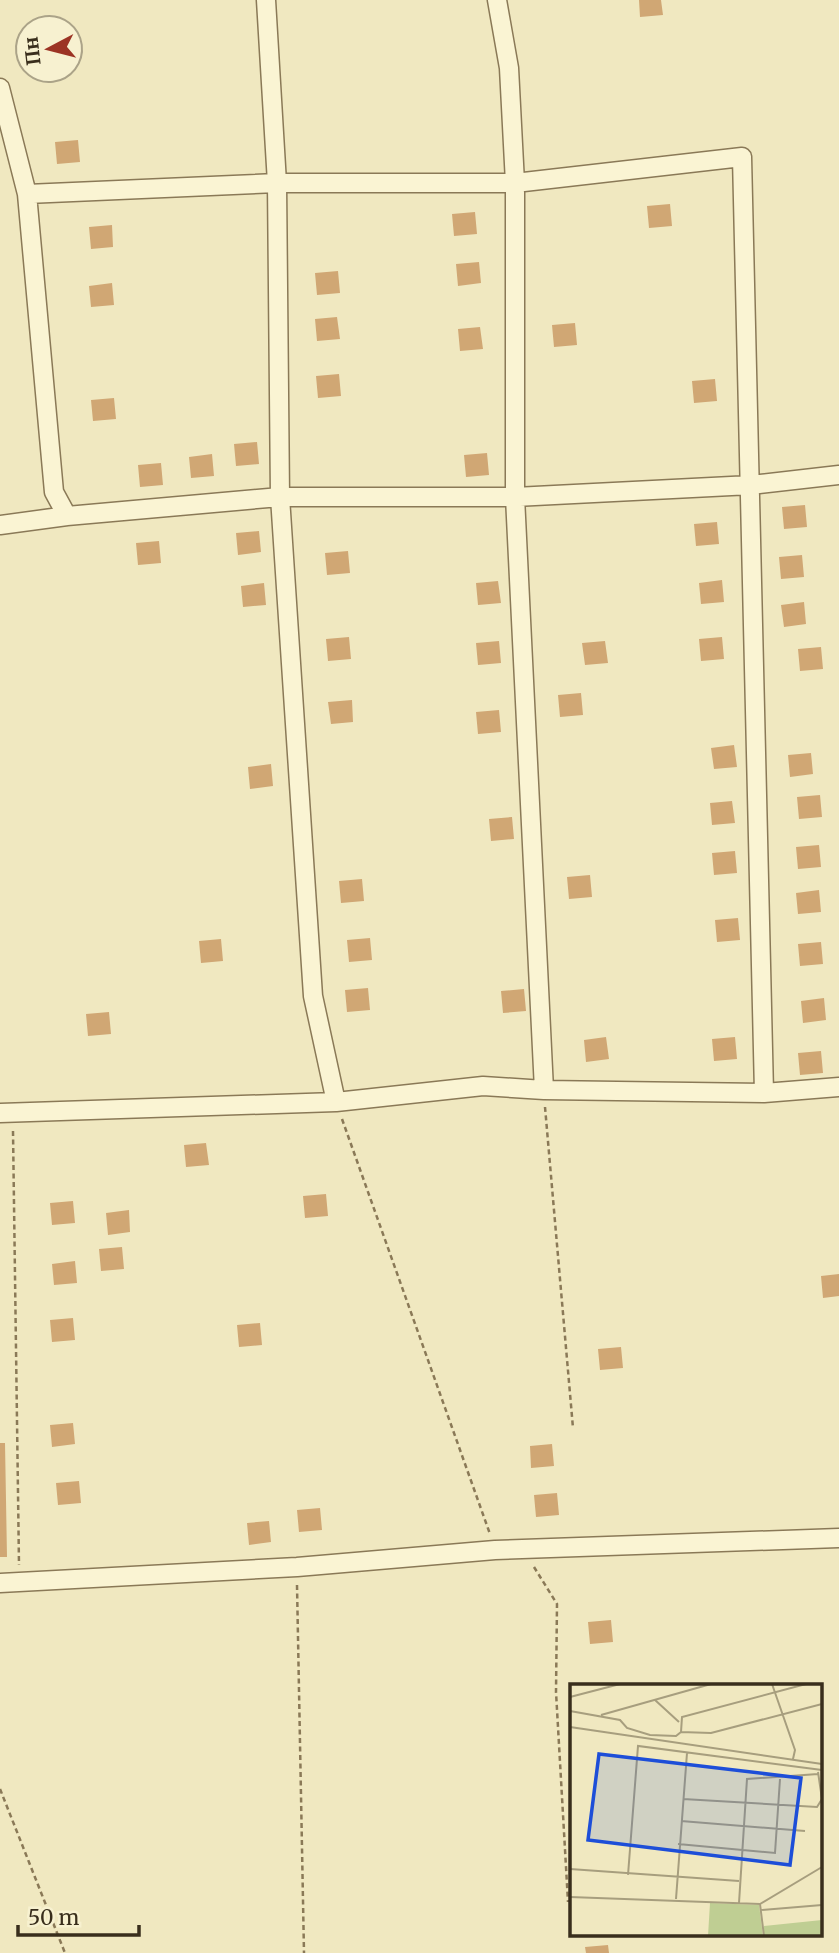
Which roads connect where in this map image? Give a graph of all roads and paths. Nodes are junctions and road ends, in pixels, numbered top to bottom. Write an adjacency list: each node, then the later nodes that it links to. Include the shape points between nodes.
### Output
1 (266, 0): 4 (street)
2 (497, 0): 5 (street, via 509,68)
3 (0, 88): 6 (street)
4 (277, 183): 5 (street); 6 (street); 9 (street)
5 (515, 183): 8 (street, via 743,157); 10 (street)
6 (27, 194): 11 (street, via 54,492)
7 (839, 475): 8 (street)
8 (751, 485): 10 (street); 15 (street)
9 (280, 497): 10 (street); 11 (street); 16 (street, via 313,996)
10 (515, 497): 14 (street)
11 (68, 516): 12 (street)
12 (0, 525)
13 (839, 1087): 15 (street)
14 (544, 1090): 15 (street); 16 (street, via 484,1087); 18 (path)
15 (764, 1093)
16 (336, 1102): 17 (street); 20 (path)
17 (6, 1112): 23 (path)
18 (573, 1428)
19 (839, 1538): 20 (street)
20 (495, 1550): 22 (street)
21 (525, 1563): 26 (path, via 535,1567 557,1604 556,1692)
22 (297, 1567): 23 (street); 28 (path)
23 (20, 1582): 24 (street)
24 (0, 1583)
25 (0, 1789): 27 (path)
26 (568, 1902)
27 (65, 1953)
28 (303, 1953)

